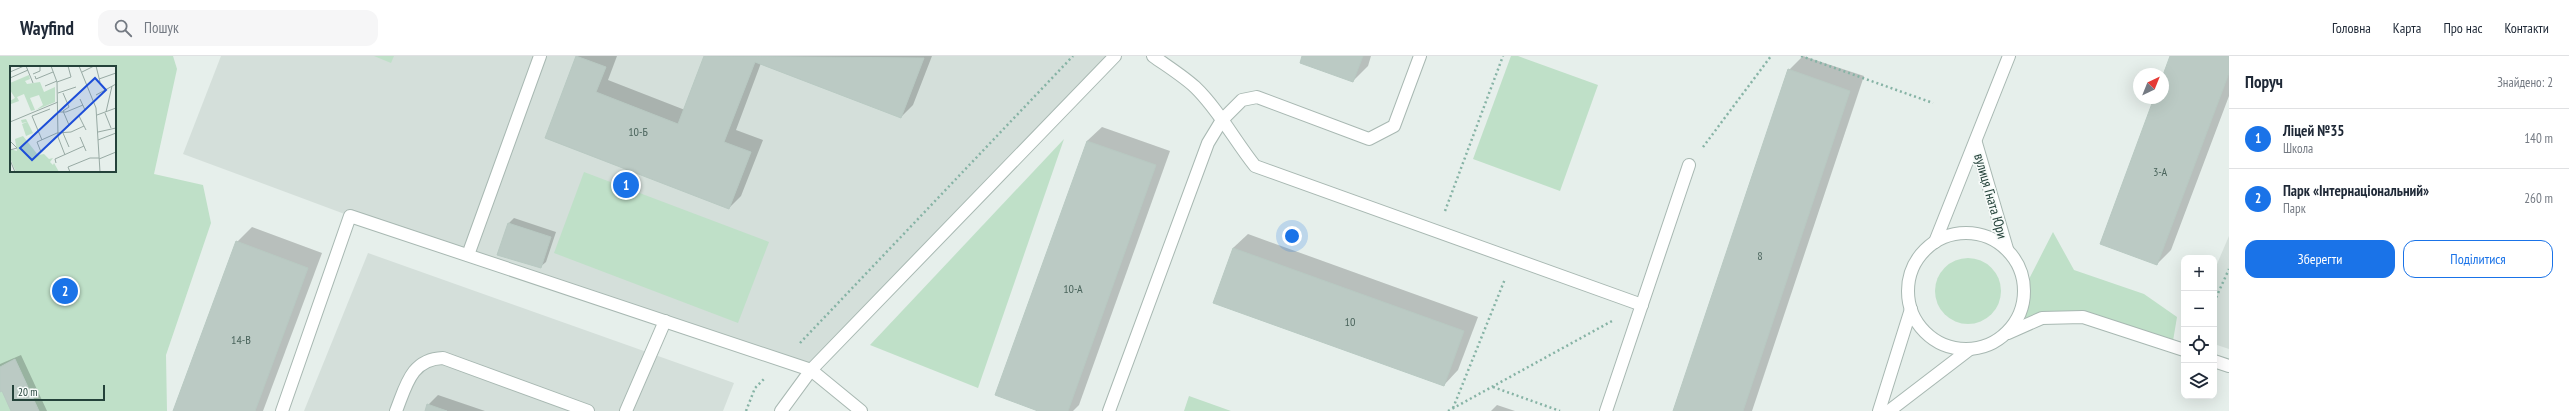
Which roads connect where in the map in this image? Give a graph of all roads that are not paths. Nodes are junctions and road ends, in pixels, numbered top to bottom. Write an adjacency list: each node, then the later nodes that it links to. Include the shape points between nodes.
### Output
1 (540, 56): 11 (street)
2 (1115, 56): 20 (street)
3 (1153, 56): 6 (street, via 1194,86)
4 (1420, 56): 6 (street, via 1394,126 1368,139 1257,97 1242,100)
5 (2009, 56): 7 (street, вулиця Гната Юри)
6 (1222, 120): 12 (street, via 1255,166); 27 (street, via 1208,143)
7 (1976, 143): 9 (street, вулиця Гната Юри); 10 (street, вулиця Гната Юри)
8 (1689, 165): 12 (street)
9 (1935, 242): 10 (street, via 1953,234 1972,233 1990,238); 13 (street, via 1921,254 1912,271 1908,290)
10 (2007, 249): 15 (street, via 2018,264 2024,282 2024,301 2017,319)
11 (468, 256): 14 (street); 21 (street, via 350,216)
12 (1642, 304): 28 (street)
13 (1911, 309): 16 (street, via 1920,326 1934,339 1952,347); 29 (street)
14 (665, 321): 20 (street); 24 (street)
15 (2005, 334): 16 (street, via 1989,344); 17 (street, via 2042,318 2083,317)
16 (1970, 349): 30 (street)
17 (2181, 349)
18 (2217, 362): 19 (street)
19 (2229, 366)
20 (811, 370): 25 (street); 26 (street)
21 (282, 411)
22 (396, 411): 23 (street, via 409,379 418,367 430,359 443,358)
23 (588, 411)
24 (626, 411)
25 (781, 411)
26 (861, 411)
27 (1109, 411)
28 (1606, 411)
29 (1879, 411)
30 (1889, 411)

